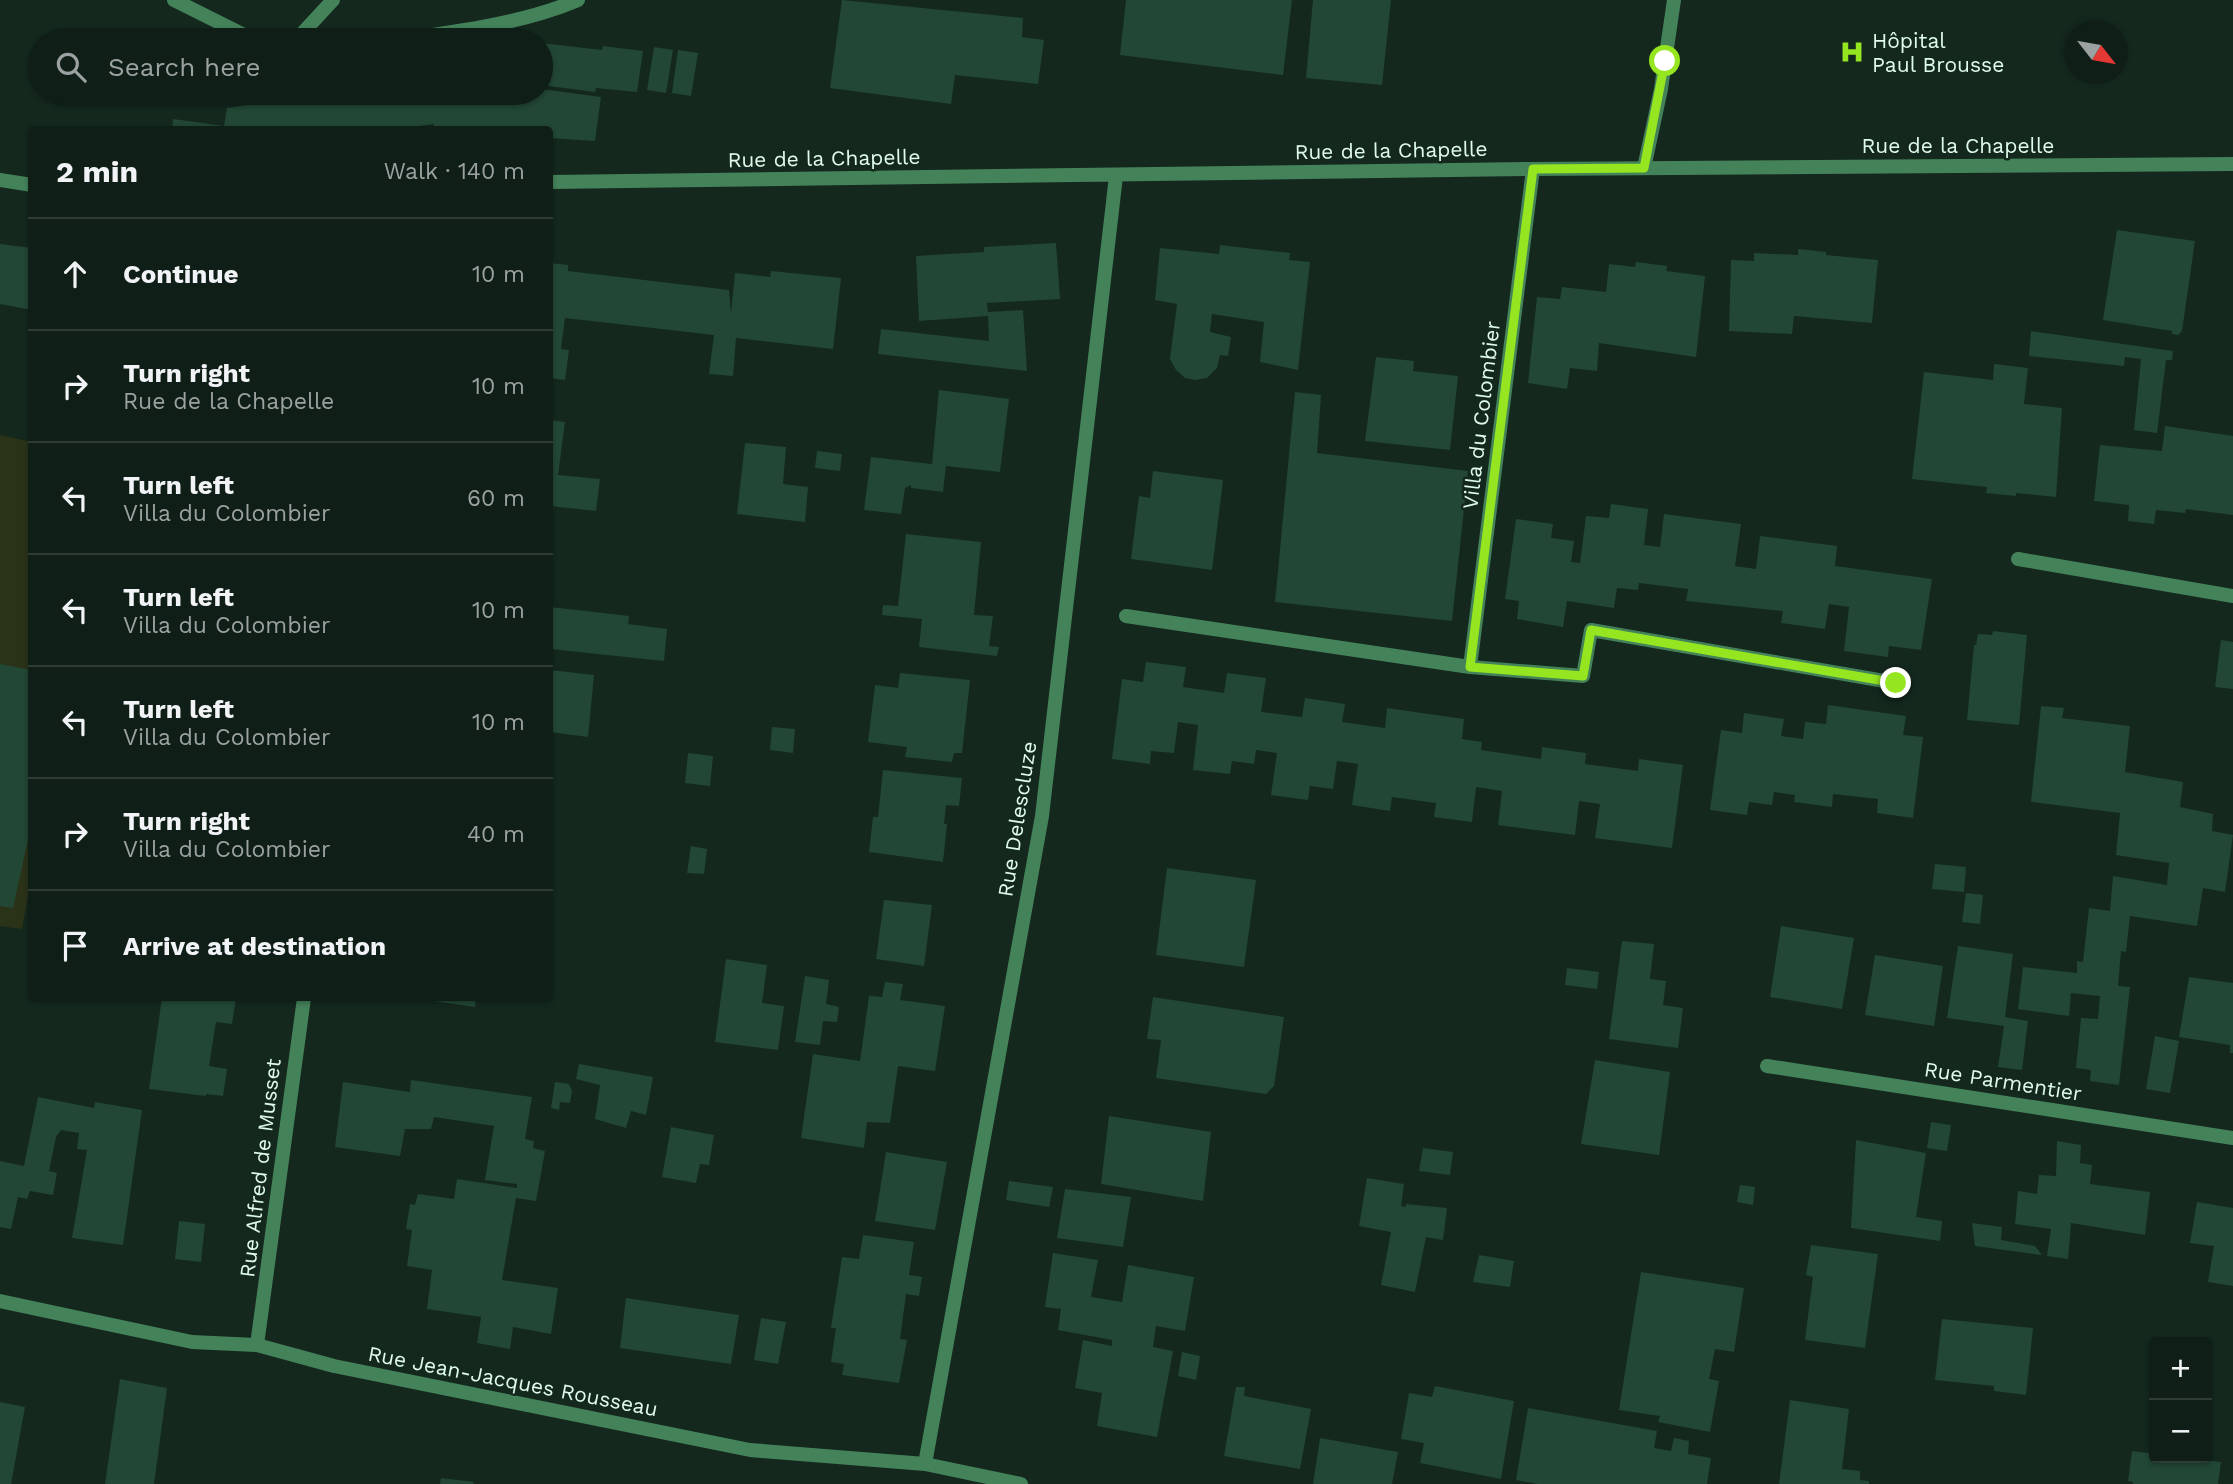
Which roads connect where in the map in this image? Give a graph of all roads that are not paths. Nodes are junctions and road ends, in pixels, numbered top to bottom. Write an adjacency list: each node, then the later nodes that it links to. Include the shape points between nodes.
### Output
1 (174, 0): 5 (street)
2 (332, 0): 6 (street)
3 (578, 0): 7 (street)
4 (1674, 0): 9 (street)
5 (230, 28)
6 (307, 28)
7 (475, 28)
8 (2233, 164): 9 (street, Rue de la Chapelle)
9 (1644, 168): 10 (street, Rue de la Chapelle)
10 (1533, 169): 11 (street, Rue de la Chapelle); 18 (street, Villa du Colombier)
11 (1116, 176): 13 (street, Rue de la Chapelle); 25 (street, Rue Delescluze, via 1042,816)
12 (0, 180): 14 (street)
13 (553, 182)
14 (28, 185)
15 (2018, 559): 16 (street)
16 (2233, 596)
17 (1126, 616): 18 (street)
18 (1470, 667): 19 (street, via 1583,676 1591,630)
19 (1896, 683)
20 (304, 1001): 24 (street, Rue Alfred de Musset)
21 (1766, 1066): 22 (street, Rue Parmentier)
22 (2233, 1138)
23 (0, 1301): 24 (street, Rue Jean-Jacques Rousseau, via 192,1342)
24 (257, 1345): 25 (street, Rue Jean-Jacques Rousseau, via 334,1366 750,1450)
25 (925, 1464): 26 (street, Rue Jean-Jacques Rousseau)
26 (1021, 1484)

